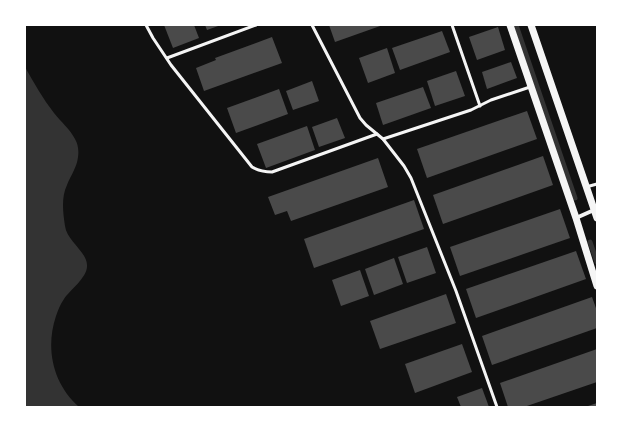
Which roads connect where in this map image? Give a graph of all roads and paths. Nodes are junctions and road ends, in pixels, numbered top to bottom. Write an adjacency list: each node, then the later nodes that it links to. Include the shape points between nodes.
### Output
1 (146, 25): 7 (lane)
2 (256, 25): 7 (lane)
3 (312, 25): 10 (lane, via 355,110 366,126)
4 (452, 25): 9 (lane)
5 (510, 25): 8 (street)
6 (531, 25): 13 (street)
7 (167, 58): 10 (lane, via 252,167 258,170 272,172)
8 (531, 87): 9 (lane); 15 (street)
9 (480, 106): 11 (lane)
10 (376, 134): 11 (lane)
11 (383, 139): 18 (lane, via 404,166 417,191)
12 (597, 184): 13 (lane)
13 (586, 187): 14 (street)
14 (594, 210): 15 (street); 16 (street)
15 (576, 218): 17 (street)
16 (597, 218)
17 (597, 286)
18 (497, 407)

